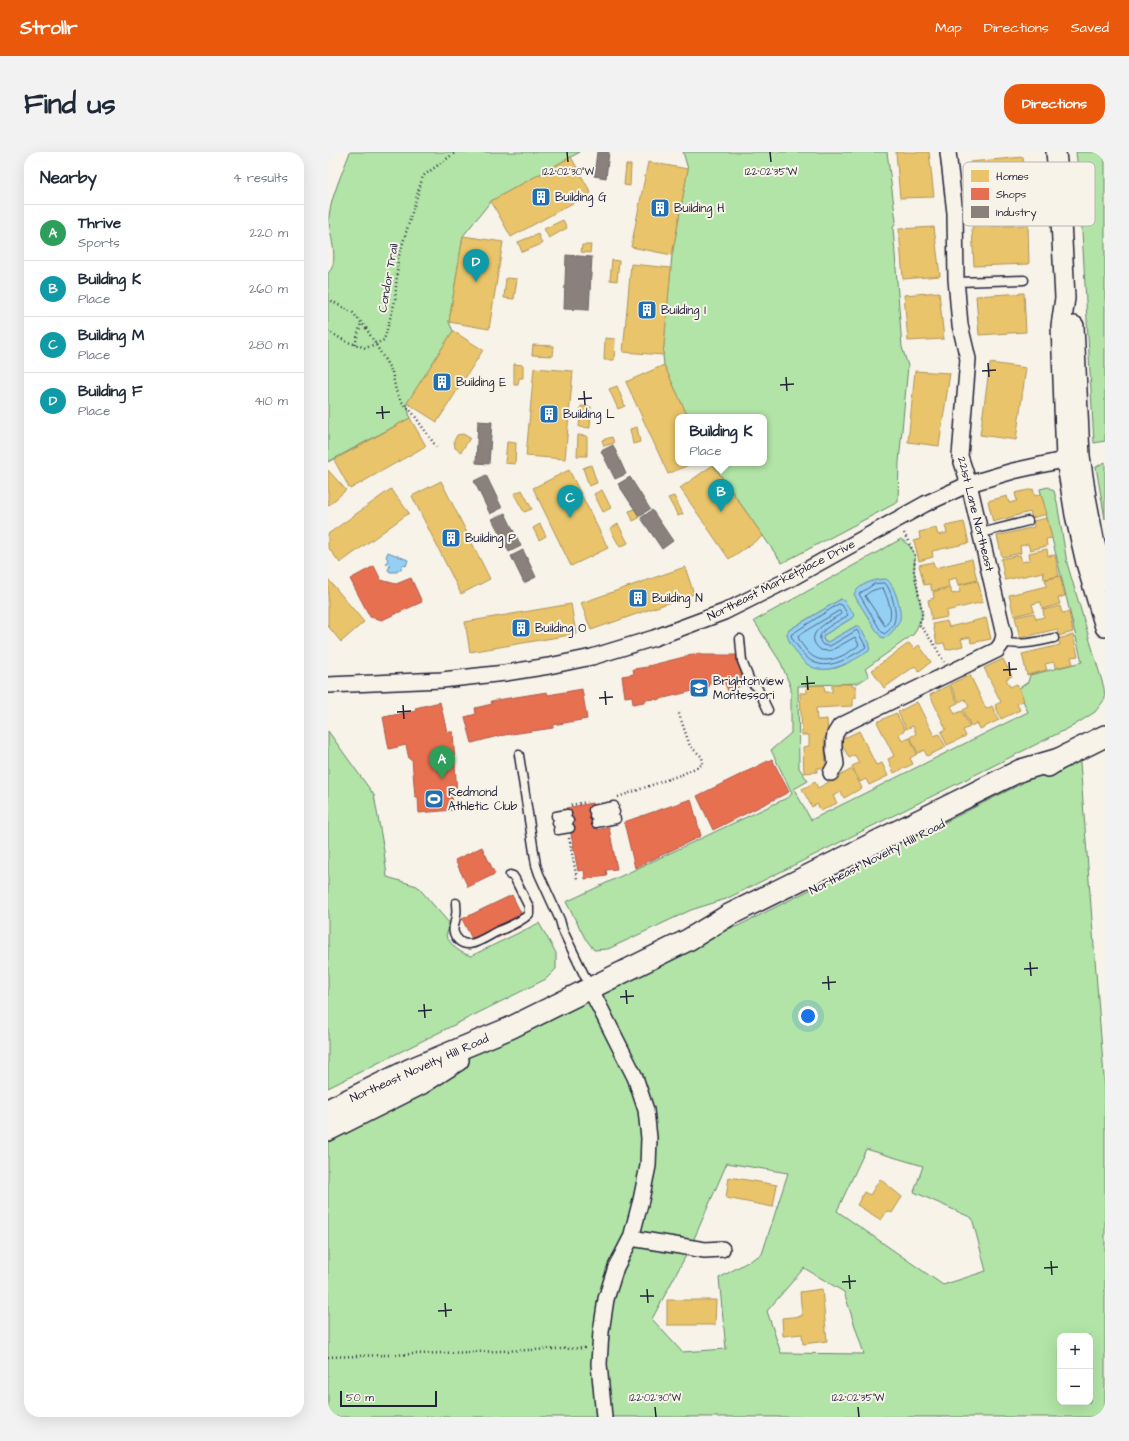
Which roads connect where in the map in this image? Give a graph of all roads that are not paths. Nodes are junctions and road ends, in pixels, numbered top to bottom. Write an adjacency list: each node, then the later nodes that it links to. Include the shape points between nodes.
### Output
1 (951, 152): 6 (street, 221st Lane Northeast)
2 (1056, 152): 3 (street)
3 (1057, 162)
4 (1061, 226): 7 (street, via 1065,298 1061,326)
5 (1024, 280): 6 (lane)
6 (957, 282): 8 (street, 221st Lane Northeast, via 960,325 968,359 960,456)
7 (1073, 458): 8 (street, Northeast Marketplace Drive); 11 (street, via 1086,497); 12 (street, via 1075,515)
8 (969, 484): 10 (street, 221st Lane Northeast); 16 (street, Northeast Marketplace Drive, via 926,504 792,578 724,612 654,638 592,657 505,673 442,680)
9 (1028, 521): 10 (lane)
10 (981, 533): 15 (street, 221st Lane Northeast, via 1004,635)
11 (1105, 582)
12 (1105, 627)
13 (1054, 638): 15 (lane, via 1025,644)
14 (740, 639): 17 (lane, via 742,661 750,681 757,687)
15 (1002, 642): 20 (street, via 997,650 840,726 835,734 836,764)
16 (328, 685)
17 (768, 710)
18 (1105, 736): 25 (main road, Northeast Novelty Hill Road, via 1059,759 1020,770)
19 (519, 755): 25 (lane, via 539,874)
20 (831, 773)
21 (594, 813): 21 (lane, via 614,809)
22 (557, 823): 22 (lane, via 568,821)
23 (510, 876): 24 (lane, via 515,879 529,907 529,914 478,943 465,944 454,933)
24 (456, 903)
25 (590, 988): 26 (main road, Northeast Novelty Hill Road); 29 (street, via 635,1077 646,1110 648,1166)
26 (510, 1028): 27 (main road, Northeast Novelty Hill Road, via 411,1069); 28 (main road, Northeast Novelty Hill Road, via 422,1083)
27 (328, 1110)
28 (328, 1130)
29 (631, 1238): 30 (street, via 704,1250); 31 (street, via 616,1267 606,1299 601,1332 599,1364)
30 (722, 1249)
31 (604, 1417)

